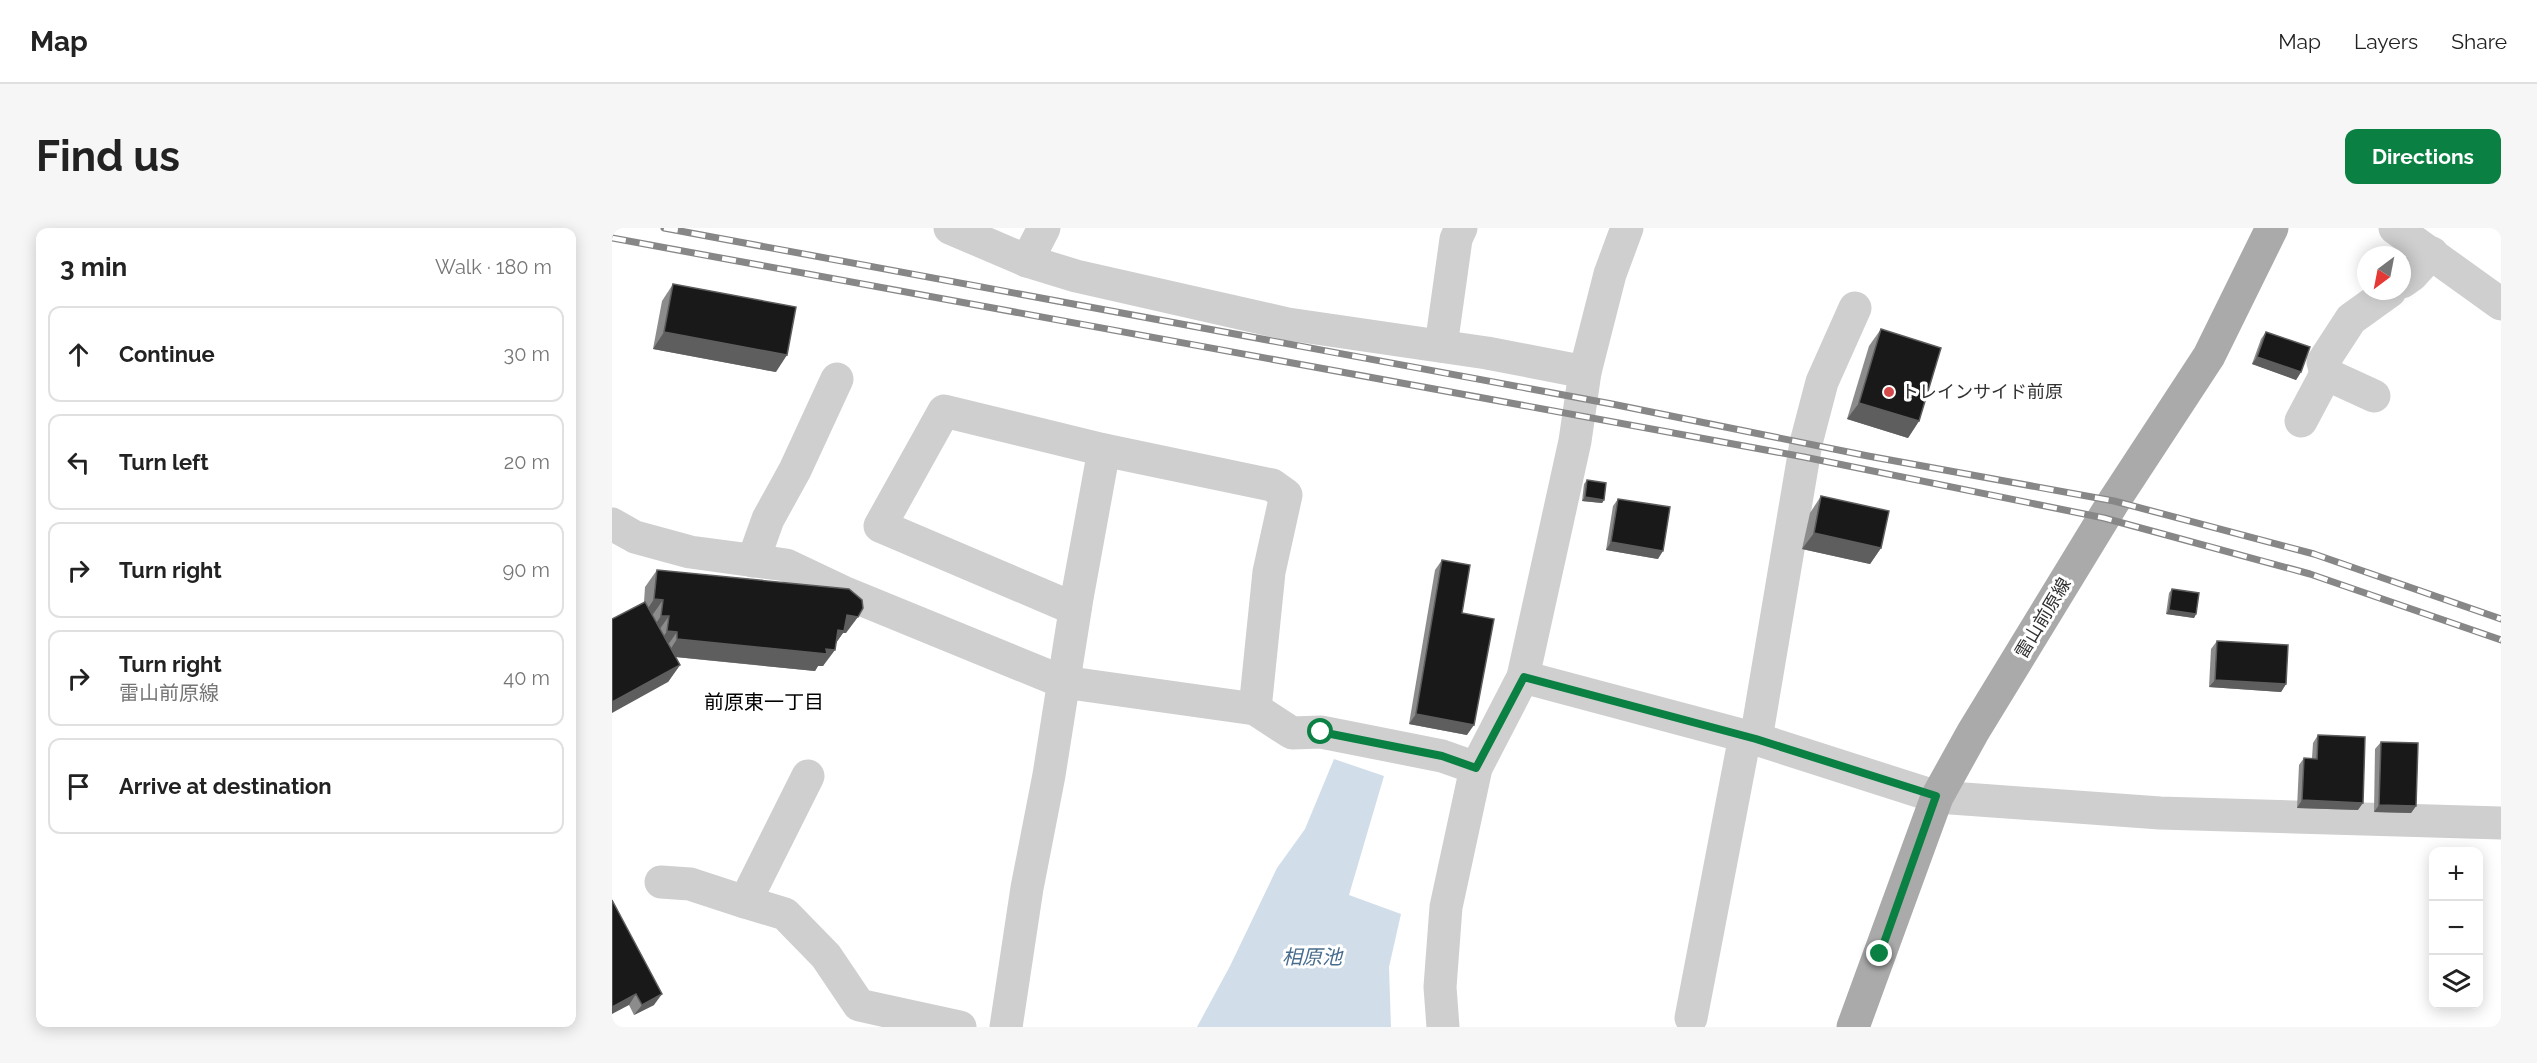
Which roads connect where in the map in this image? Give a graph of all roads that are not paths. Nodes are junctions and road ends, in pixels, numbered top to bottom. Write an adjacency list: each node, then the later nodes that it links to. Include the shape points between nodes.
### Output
1 (950, 228): 8 (street)
2 (1044, 228): 8 (street)
3 (1461, 228): 13 (street, via 1456,239)
4 (1627, 228): 14 (street, via 1610,274)
5 (2272, 228): 29 (main road, 雷山前原線, via 2209,356 2114,501)
6 (2395, 228): 7 (street)
7 (2432, 253): 9 (street); 11 (street)
8 (1027, 261): 13 (street, via 1076,276 1288,324)
9 (2411, 276)
10 (2377, 300): 15 (street, via 2351,319 2323,362)
11 (2501, 304)
12 (1856, 308): 26 (street, via 1822,382 1806,443)
13 (1441, 346): 14 (street)
14 (1585, 372): 23 (street, via 1575,441)
15 (2326, 374): 17 (street); 18 (street)
16 (837, 379): 21 (street, via 768,519)
17 (2374, 396)
18 (2301, 422)
19 (1104, 450): 22 (street); 22 (street, via 944,411 880,526); 25 (street, via 1272,485 1286,495 1269,572)
20 (612, 524): 21 (street, via 635,537 690,552)
21 (753, 561): 24 (street, via 786,565)
22 (1075, 609): 24 (street)
23 (1524, 677): 26 (street); 27 (street)
24 (1063, 682): 25 (street); 35 (street)
25 (1255, 709): 27 (street, via 1292,733 1321,732 1442,756)
26 (1750, 737): 29 (street); 33 (street)
27 (1476, 768): 36 (street, via 1446,907 1440,987)
28 (808, 777): 32 (street)
29 (1936, 796): 30 (street, via 2160,813); 37 (main road, 雷山前原線)
30 (2501, 823)
31 (661, 882): 32 (street, via 690,884)
32 (745, 902): 34 (street, via 785,915 826,956 859,1005)
33 (1690, 1018)
34 (960, 1027)
35 (1006, 1027)
36 (1443, 1027)
37 (1853, 1027)

